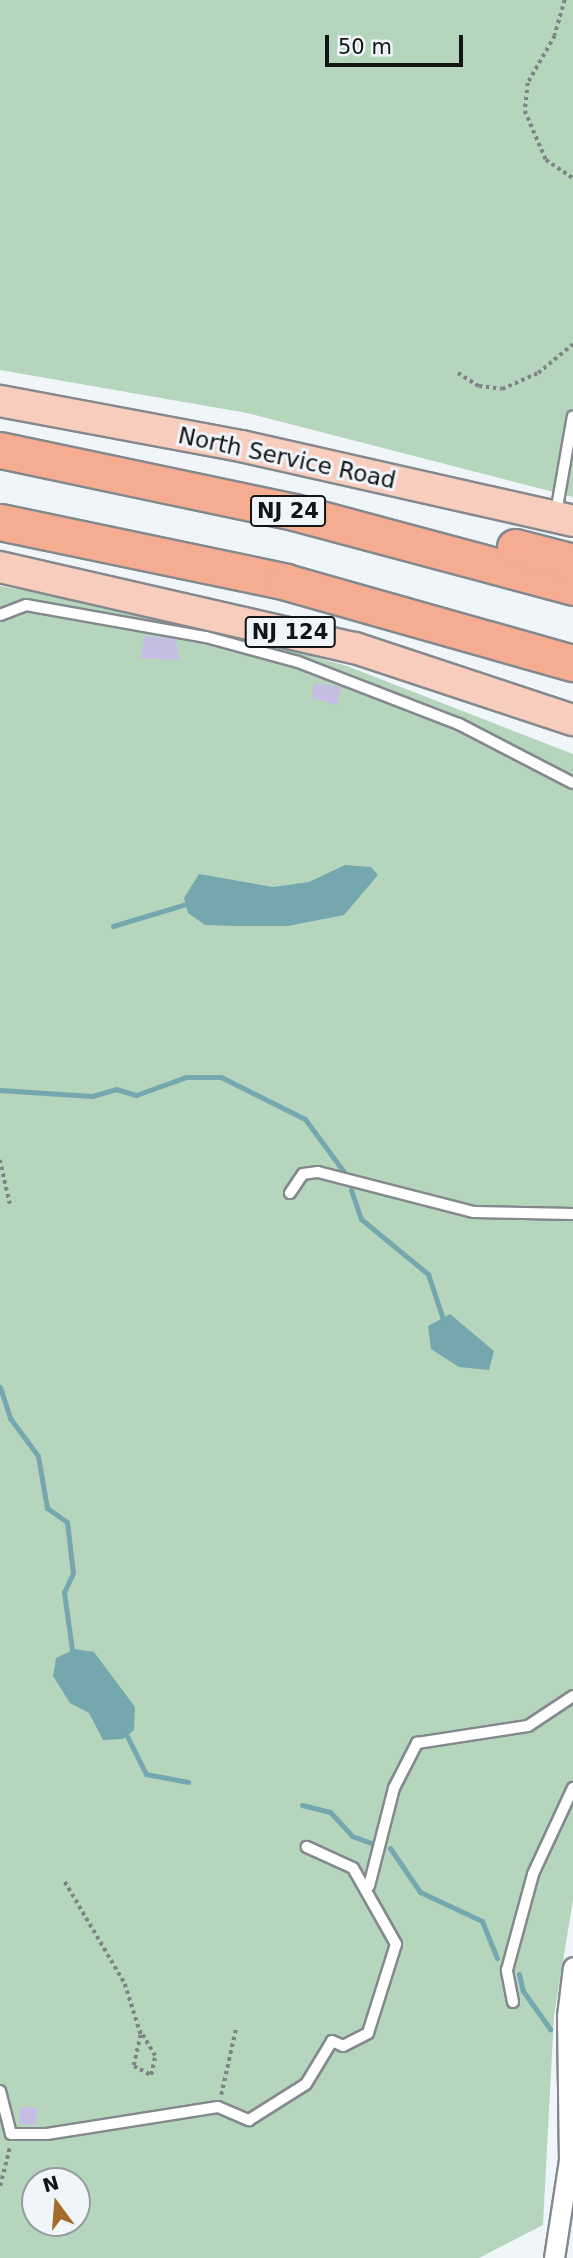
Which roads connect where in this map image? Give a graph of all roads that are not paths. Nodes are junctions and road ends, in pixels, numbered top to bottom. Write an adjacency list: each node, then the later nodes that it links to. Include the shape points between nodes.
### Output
1 (0, 401): 5 (main road, North Service Road, via 242,446)
2 (573, 416): 5 (lane)
3 (0, 450): 4 (highway, NJ 24)
4 (163, 482): 7 (highway, via 455,532); 9 (highway, NJ 24)
5 (564, 519)
6 (0, 522): 11 (highway, via 208,563)
7 (573, 562)
8 (0, 567): 14 (main road, NJ 124, via 355,648)
9 (573, 587)
10 (0, 615): 15 (lane, via 26,605 206,637 299,662 459,724)
11 (512, 643): 12 (highway); 13 (highway)
12 (573, 663)
13 (573, 689)
14 (573, 720)
15 (573, 783)
16 (290, 1193): 17 (lane, via 303,1174 318,1172 474,1213)
17 (573, 1214)
18 (573, 1696): 21 (lane, via 528,1726 417,1743 394,1788)
19 (573, 1788): 23 (lane, via 533,1874 507,1970)
20 (307, 1847): 21 (lane, via 353,1868)
21 (369, 1886): 24 (lane, via 397,1944 368,2033 343,2046 332,2041 306,2084 262,2114 248,2120 218,2107 82,2130 11,2134)
22 (573, 1967): 25 (street, via 567,2016 569,2160)
23 (513, 2001)
24 (0, 2091)
25 (554, 2258)

